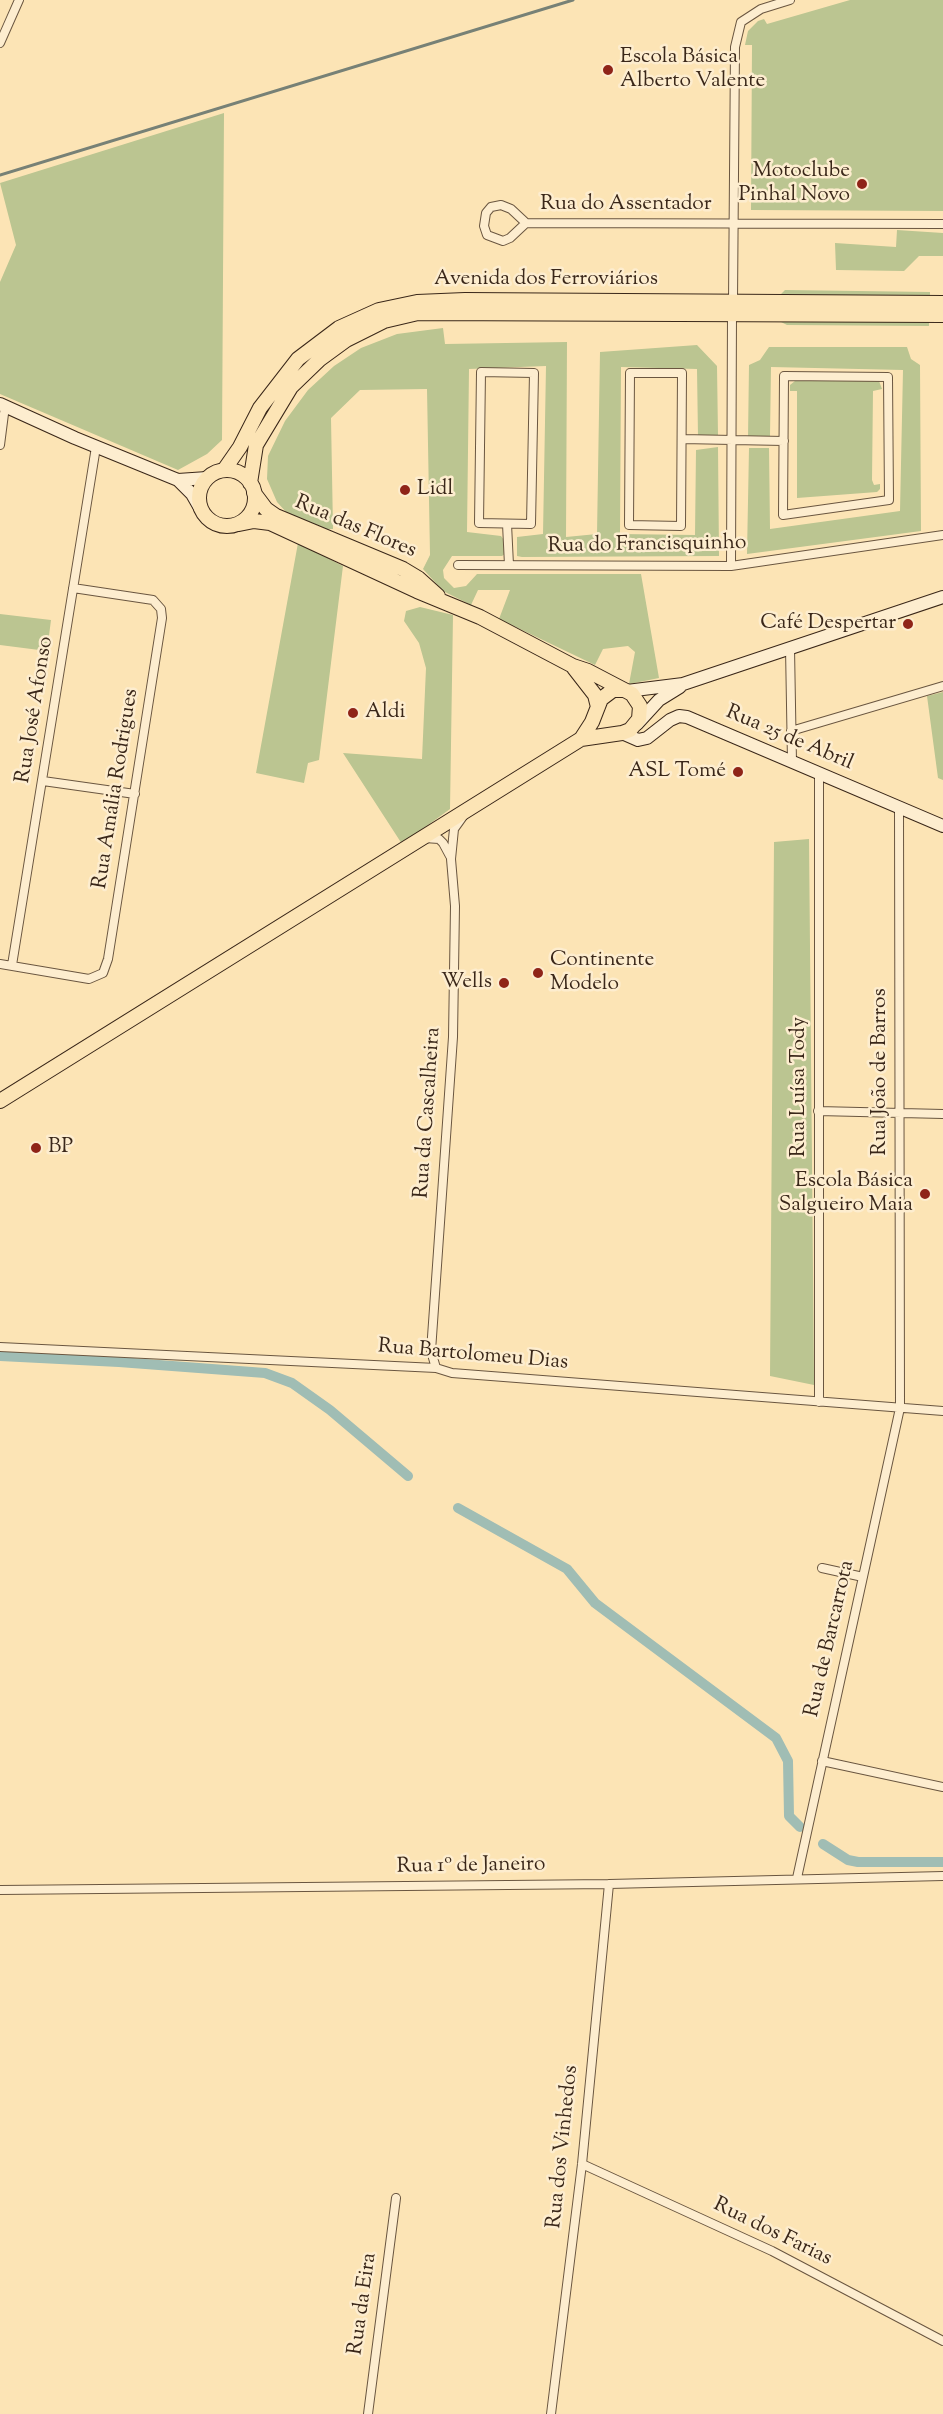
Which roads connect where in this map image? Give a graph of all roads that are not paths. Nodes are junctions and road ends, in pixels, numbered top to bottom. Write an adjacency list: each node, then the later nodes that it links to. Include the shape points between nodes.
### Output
1 (19, 0): 3 (street)
2 (790, 0): 5 (street, via 760,9 741,22 735,47)
3 (0, 43)
4 (526, 223): 4 (street, Rua do Assentador, via 501,205 486,213 484,226 487,235 503,241); 5 (street, Rua do Assentador)
5 (733, 223): 6 (street, Rua do Assentador); 8 (street)
6 (943, 224)
7 (943, 303): 8 (main road, Avenida dos Ferroviários)
8 (732, 308): 9 (main road, Avenida dos Ferroviários); 12 (street); 16 (main road, Avenida dos Ferroviários, via 465,300 417,302 380,310 339,328 298,359 266,398); 19 (main road, Avenida dos Ferroviários, via 418,313 384,321 346,340 291,387 256,445)
9 (943, 315)
10 (2, 405): 14 (street); 15 (street)
11 (682, 439): 11 (street, via 681,526 629,525 630,373 682,373); 12 (street)
12 (732, 441): 13 (street); 26 (street)
13 (784, 441): 13 (street, via 784,376 888,376 889,500 783,515)
14 (0, 445)
15 (96, 447): 18 (street); 27 (street, Rua José Afonso)
16 (224, 470): 17 (main road); 19 (main road, via 239,473)
17 (207, 478): 18 (street); 20 (main road, via 199,492)
18 (178, 480): 20 (street)
19 (252, 488): 21 (main road, via 255,500 250,513); 29 (main road, Rua das Flores, via 266,509 276,516 410,573)
20 (200, 508): 21 (main road, via 216,525)
21 (239, 524): 29 (main road, Rua das Flores, via 270,523)
22 (507, 524): 22 (street, via 531,524 534,373 481,372 478,523); 25 (street)
23 (943, 535): 26 (street, Rua do Francisquinho)
24 (458, 565): 25 (street, Rua do Francisquinho)
25 (509, 565): 26 (street, Rua do Francisquinho)
26 (731, 566)
27 (73, 588): 42 (street, Rua José Afonso); 43 (street, Rua Amália Rodrigues, via 153,600 161,609)
28 (943, 597): 30 (street)
29 (442, 600): 31 (main road, Rua das Flores)
30 (790, 648): 32 (street); 37 (street)
31 (573, 666): 34 (main road, Rua das Flores); 35 (main road, via 595,695)
32 (683, 684): 34 (street); 36 (street, via 659,700)
33 (943, 686): 37 (street)
34 (624, 690): 35 (main road, via 606,694); 36 (main road, via 640,706)
35 (597, 709): 38 (main road, via 605,728); 39 (main road)
36 (636, 725): 38 (main road)
37 (791, 731): 40 (street)
38 (618, 733): 39 (main road); 40 (street, Rua 25 de Abril, via 638,740 647,738 670,720 687,717)
39 (581, 739): 45 (main road)
40 (792, 762): 41 (street, Rua 25 de Abril)
41 (819, 773): 44 (street, Rua 25 de Abril); 52 (street, Rua Luísa Tody)
42 (43, 781): 43 (street); 50 (street, Rua José Afonso)
43 (135, 794): 50 (street, Rua Amália Rodrigues, via 103,973 89,979)
44 (899, 808): 46 (street, Rua 25 de Abril); 53 (street, Rua João de Barros)
45 (468, 810): 47 (main road); 48 (street, Rua da Cascalheira, via 454,829)
46 (943, 826)
47 (422, 838): 48 (street, via 444,843); 51 (main road)
48 (450, 859): 56 (street, Rua da Cascalheira, via 455,906 453,1037 431,1351)
49 (0, 964): 50 (street)
50 (12, 965)
51 (0, 1101)
52 (818, 1111): 53 (street); 57 (street, Rua Luísa Tody)
53 (899, 1113): 54 (street); 58 (street, Rua João de Barros)
54 (943, 1114)
55 (0, 1347): 56 (street, Rua Bartolomeu Dias)
56 (436, 1368): 57 (street, Rua Bartolomeu Dias, via 452,1373)
57 (819, 1402): 58 (street, Rua Bartolomeu Dias)
58 (900, 1408): 59 (street, Rua Bartolomeu Dias); 61 (street, Rua de Barcarrota)
59 (943, 1411)
60 (822, 1568): 61 (street)
61 (863, 1577): 62 (street, Rua de Barcarrota)
62 (822, 1761): 63 (street); 65 (street, Rua de Barcarrota)
63 (943, 1785)
64 (943, 1876): 65 (street, Rua 1º de Janeiro)
65 (797, 1878): 66 (street, Rua 1º de Janeiro)
66 (609, 1884): 67 (street, Rua 1º de Janeiro); 68 (street, Rua dos Vinhedos)
67 (0, 1890)
68 (582, 2164): 70 (street, Rua dos Farias, via 772,2251); 72 (street, Rua dos Vinhedos)
69 (396, 2198): 71 (street, Rua da Eira)
70 (943, 2341)
71 (368, 2414)
72 (551, 2414)

